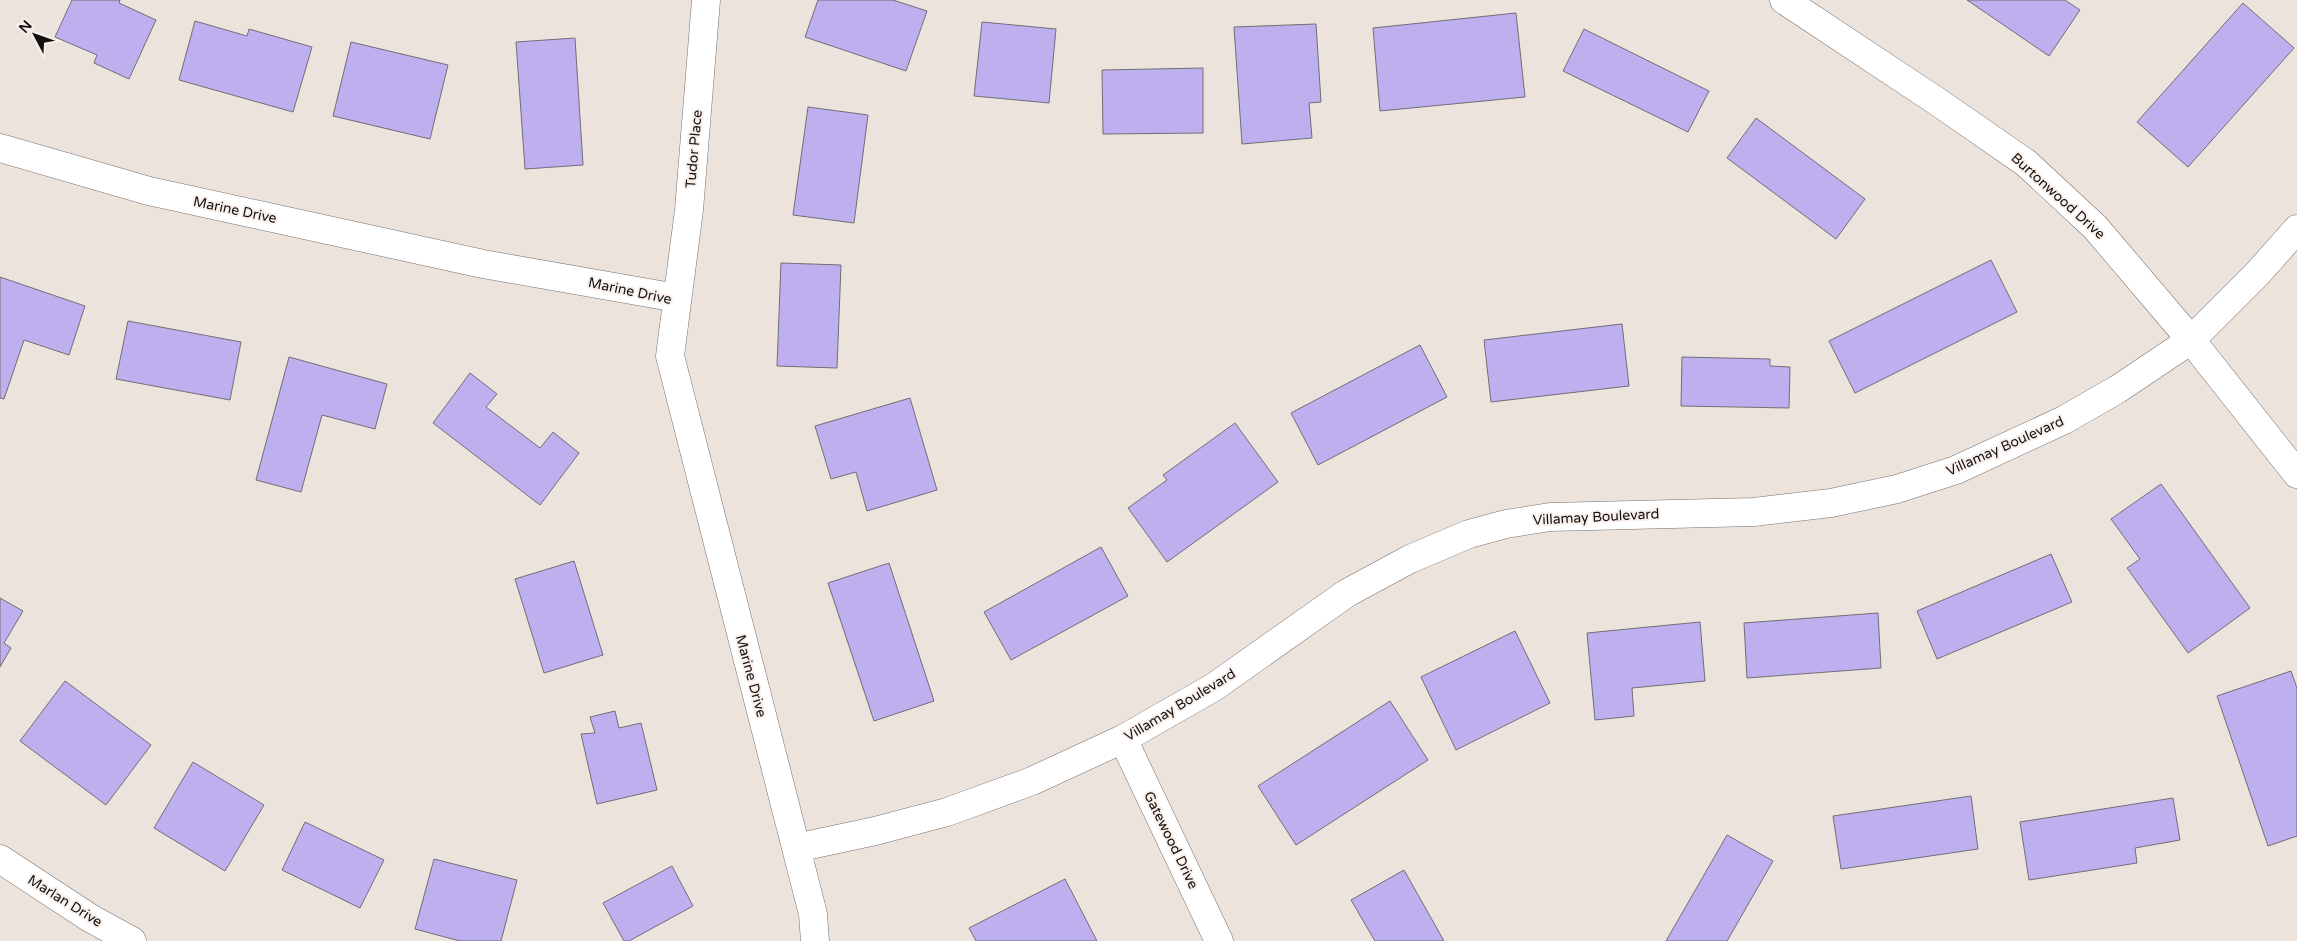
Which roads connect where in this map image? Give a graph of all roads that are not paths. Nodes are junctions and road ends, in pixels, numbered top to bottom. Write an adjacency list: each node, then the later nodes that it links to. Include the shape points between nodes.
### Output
1 (706, 0): 5 (street, Tudor Place, via 689,210)
2 (1784, 0): 6 (street, Burtonwood Drive, via 2026,163 2095,227)
3 (0, 148): 5 (street, Marine Drive, via 149,191 483,264)
4 (2297, 229): 6 (street, Villamay Boulevard)
5 (678, 298): 9 (street, Marine Drive, via 670,356 673,374)
6 (2191, 340): 7 (street, Burtonwood Drive); 8 (street, Villamay Boulevard, via 2118,389 2064,420 1956,470 1897,489 1831,503 1754,512 1550,517 1469,534 1410,559 1347,593 1214,688)
7 (2297, 474)
8 (1123, 740): 9 (street, Villamay Boulevard, via 1032,781 947,812); 13 (street, Gatewood Drive)
9 (796, 848): 12 (street, Marine Drive, via 813,914)
10 (0, 859): 11 (street, Marlan Drive, via 90,918)
11 (132, 941)
12 (815, 941)
13 (1219, 941)

